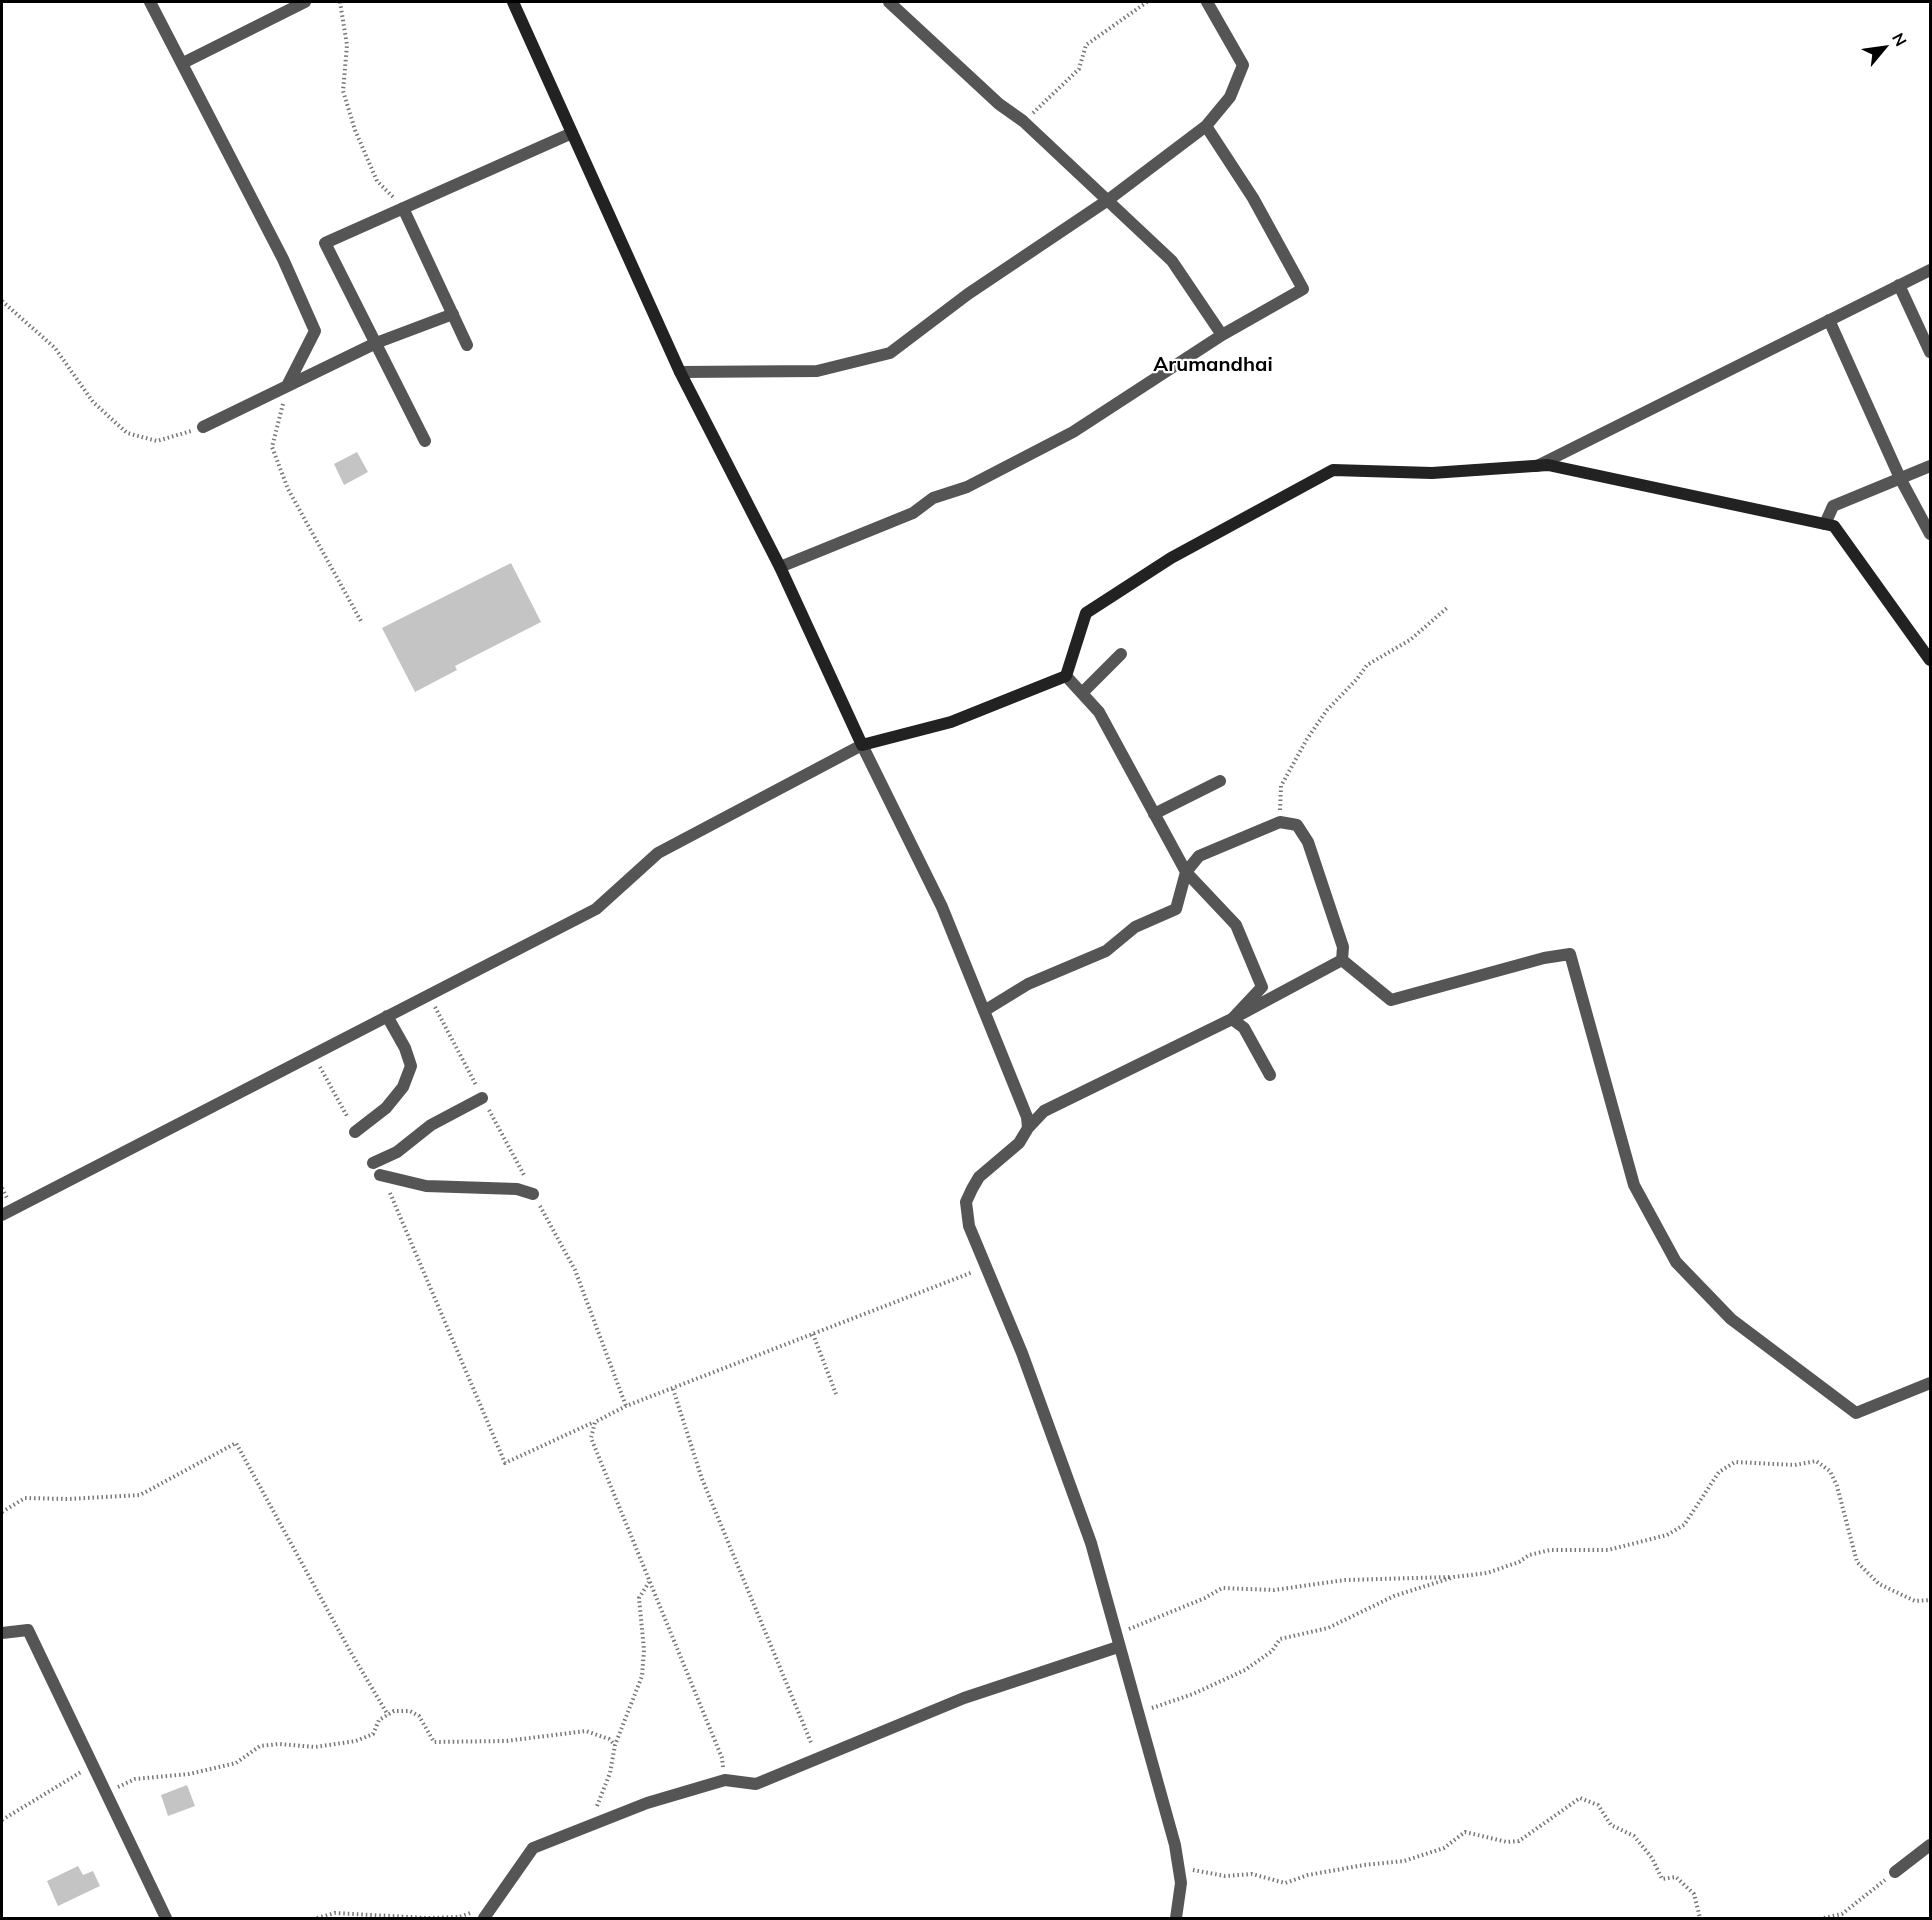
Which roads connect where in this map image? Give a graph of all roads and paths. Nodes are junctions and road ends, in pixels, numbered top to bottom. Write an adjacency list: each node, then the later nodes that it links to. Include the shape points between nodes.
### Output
1 (150, 2): 8 (street)
2 (305, 2): 8 (street)
3 (340, 2): 13 (path, via 347,45 343,91 377,180)
4 (513, 2): 11 (street)
5 (889, 2): 9 (street, via 999,104)
6 (1148, 2): 9 (path, via 1086,45 1079,69)
7 (1207, 2): 10 (street, via 1243,64 1230,97)
8 (183, 63): 24 (street, via 283,259 315,331)
9 (1023, 121): 12 (street)
10 (1206, 126): 12 (street); 19 (street, via 1253,198 1303,289)
11 (572, 132): 13 (street); 23 (street)
12 (1108, 200): 19 (street, via 1172,261); 23 (street, via 968,294 891,353 817,371)
13 (403, 208): 17 (street); 20 (street, via 325,243)
14 (1930, 270): 15 (street)
15 (1899, 285): 18 (street); 22 (street)
16 (2, 301): 25 (path, via 55,348 93,402 127,433 157,441)
17 (453, 314): 20 (street); 21 (street)
18 (1829, 320): 27 (street); 29 (street)
19 (1222, 335): 32 (street, via 1073,432 967,487 933,498 914,513)
20 (376, 343): 24 (street); 26 (street)
21 (467, 345)
22 (1930, 352)
23 (680, 372): 32 (street)
24 (287, 386): 25 (street); 34 (path, via 272,447 288,489)
25 (203, 427)
26 (425, 441)
27 (1536, 466): 30 (street, via 1548,465); 37 (street, via 1432,473 1333,470 1171,558 1086,613)
28 (1930, 466): 29 (street)
29 (1900, 478): 30 (street, via 1833,506); 31 (street)
30 (1825, 524): 36 (street, via 1834,526)
31 (1930, 534)
32 (780, 567): 39 (street)
33 (1448, 607): 42 (path, via 1410,640 1367,665 1327,710 1281,786)
34 (362, 623)
35 (1121, 654): 38 (street)
36 (1930, 660)
37 (1066, 676): 38 (street); 39 (street, via 951,722)
38 (1082, 693): 41 (street, via 1099,712)
39 (862, 745): 45 (street, via 942,907); 46 (street, via 658,853 596,909)
40 (1220, 781): 41 (street)
41 (1154, 814): 43 (street)
42 (1280, 822): 43 (street, via 1199,856); 44 (street, via 1298,825 1308,842 1343,947)
43 (1186, 872): 45 (street, via 1176,909 1136,927 1106,951 1028,984); 47 (street, via 1236,925 1262,987)
44 (1342, 960): 47 (street); 59 (street, via 1391,1000 1570,954 1634,1185 1676,1262 1731,1319 1856,1413)
45 (984, 1011): 51 (street)
46 (387, 1016): 48 (street); 52 (street, via 411,1066 403,1087)
47 (1232, 1020): 49 (street, via 1244,1028); 51 (street, via 1044,1111)
48 (313, 1054): 52 (path); 56 (street)
49 (1270, 1075)
50 (482, 1098): 53 (street)
51 (1028, 1128): 57 (street, via 1019,1143 979,1177 966,1202 969,1226)
52 (355, 1132)
53 (373, 1163)
54 (380, 1175): 55 (street, via 426,1186 517,1189); 62 (path, via 398,1206 505,1463)
55 (533, 1194)
56 (2, 1215)
57 (985, 1267): 58 (path); 68 (street, via 1022,1353 1091,1543)
58 (813, 1334): 60 (path); 61 (path)
59 (1930, 1383)
60 (673, 1389): 62 (path); 72 (path, via 702,1479)
61 (836, 1394)
62 (595, 1422): 65 (path, via 591,1438)
63 (2, 1512): 70 (path, via 25,1498 140,1495 236,1443)
64 (1454, 1577): 66 (path, via 1487,1573 1550,1550 1608,1550 1667,1535 1684,1525 1719,1472 1735,1462 1795,1465 1816,1461 1830,1471 1837,1486 1857,1562 1879,1584 1915,1601); 68 (path, via 1345,1580 1274,1590 1222,1588 1127,1629); 69 (path, via 1394,1596 1328,1628 1280,1639 1272,1651 1224,1682)
65 (650, 1581): 71 (path, via 639,1598 642,1676); 74 (path, via 722,1758)
66 (1930, 1600)
67 (2, 1633): 73 (street, via 28,1630)
68 (1118, 1647): 69 (street); 72 (street, via 964,1698)
69 (1140, 1712): 79 (street)
70 (388, 1715): 71 (path, via 410,1711 419,1716 434,1742 506,1741 586,1731 609,1739); 75 (path, via 379,1720 373,1734 356,1741 315,1748 279,1743 260,1746 236,1763 189,1774 135,1779)
71 (615, 1746): 77 (path)
72 (818, 1759): 74 (street, via 756,1784)
73 (92, 1765): 75 (street); 76 (path)
74 (724, 1780): 77 (street, via 647,1803)
75 (106, 1793): 82 (street)
76 (2, 1820)
77 (592, 1825): 81 (street, via 533,1848)
78 (1930, 1845): 80 (street)
79 (1179, 1868): 86 (street); 87 (path, via 1225,1876 1252,1874 1285,1883 1342,1869 1404,1861 1444,1848 1465,1832 1507,1842 1519,1840 1580,1798 1598,1805 1611,1825 1634,1836 1652,1858 1662,1879 1676,1877 1694,1894)
80 (1895, 1872): 88 (path, via 1842,1914)
81 (493, 1905): 84 (path); 85 (street)
82 (166, 1918)
83 (317, 1918): 84 (path, via 335,1913)
84 (457, 1918)
85 (484, 1918)
86 (1176, 1918)
87 (1700, 1918)
88 (1824, 1918)

